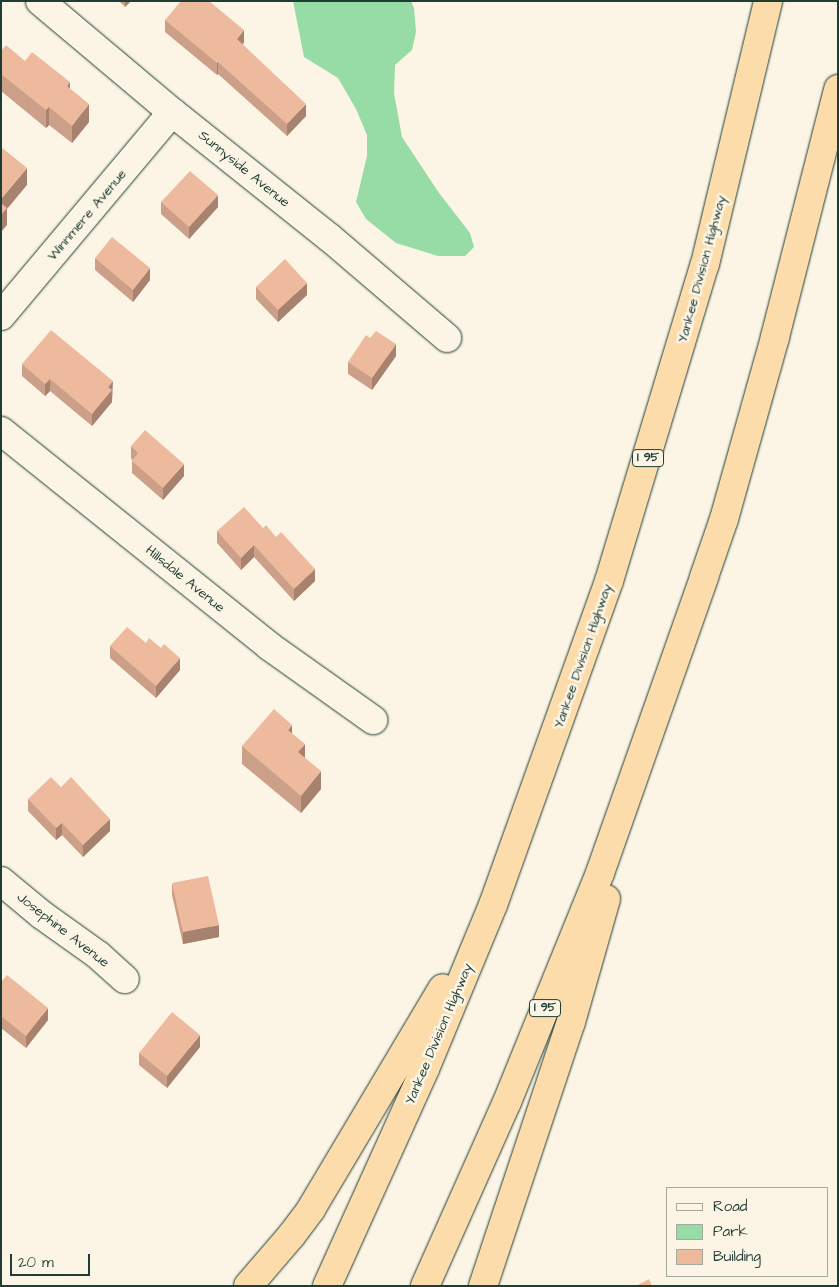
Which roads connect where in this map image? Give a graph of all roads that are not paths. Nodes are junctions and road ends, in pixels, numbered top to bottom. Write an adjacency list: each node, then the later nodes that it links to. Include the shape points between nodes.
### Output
1 (40, 1): 4 (street, Sunnyside Avenue)
2 (768, 1): 11 (highway, Yankee Division Highway / I 95, via 705,264 648,458 568,701)
3 (838, 89): 9 (highway, I 95, via 724,519)
4 (172, 112): 5 (street, Winnmere Avenue); 6 (street, Sunnyside Avenue, via 330,238)
5 (1, 316)
6 (447, 338)
7 (1, 431): 8 (street, Hillsdale Avenue, via 269,646)
8 (373, 720)
9 (652, 726): 15 (highway, I 95, via 600,873 507,1102); 16 (highway, via 571,1022)
10 (1, 881): 12 (street, Josephine Avenue)
11 (493, 905): 13 (highway, via 311,1209); 14 (highway, Yankee Division Highway / I 95, via 426,1069)
12 (125, 979)
13 (248, 1286)
14 (327, 1286)
15 (425, 1286)
16 (484, 1286)

